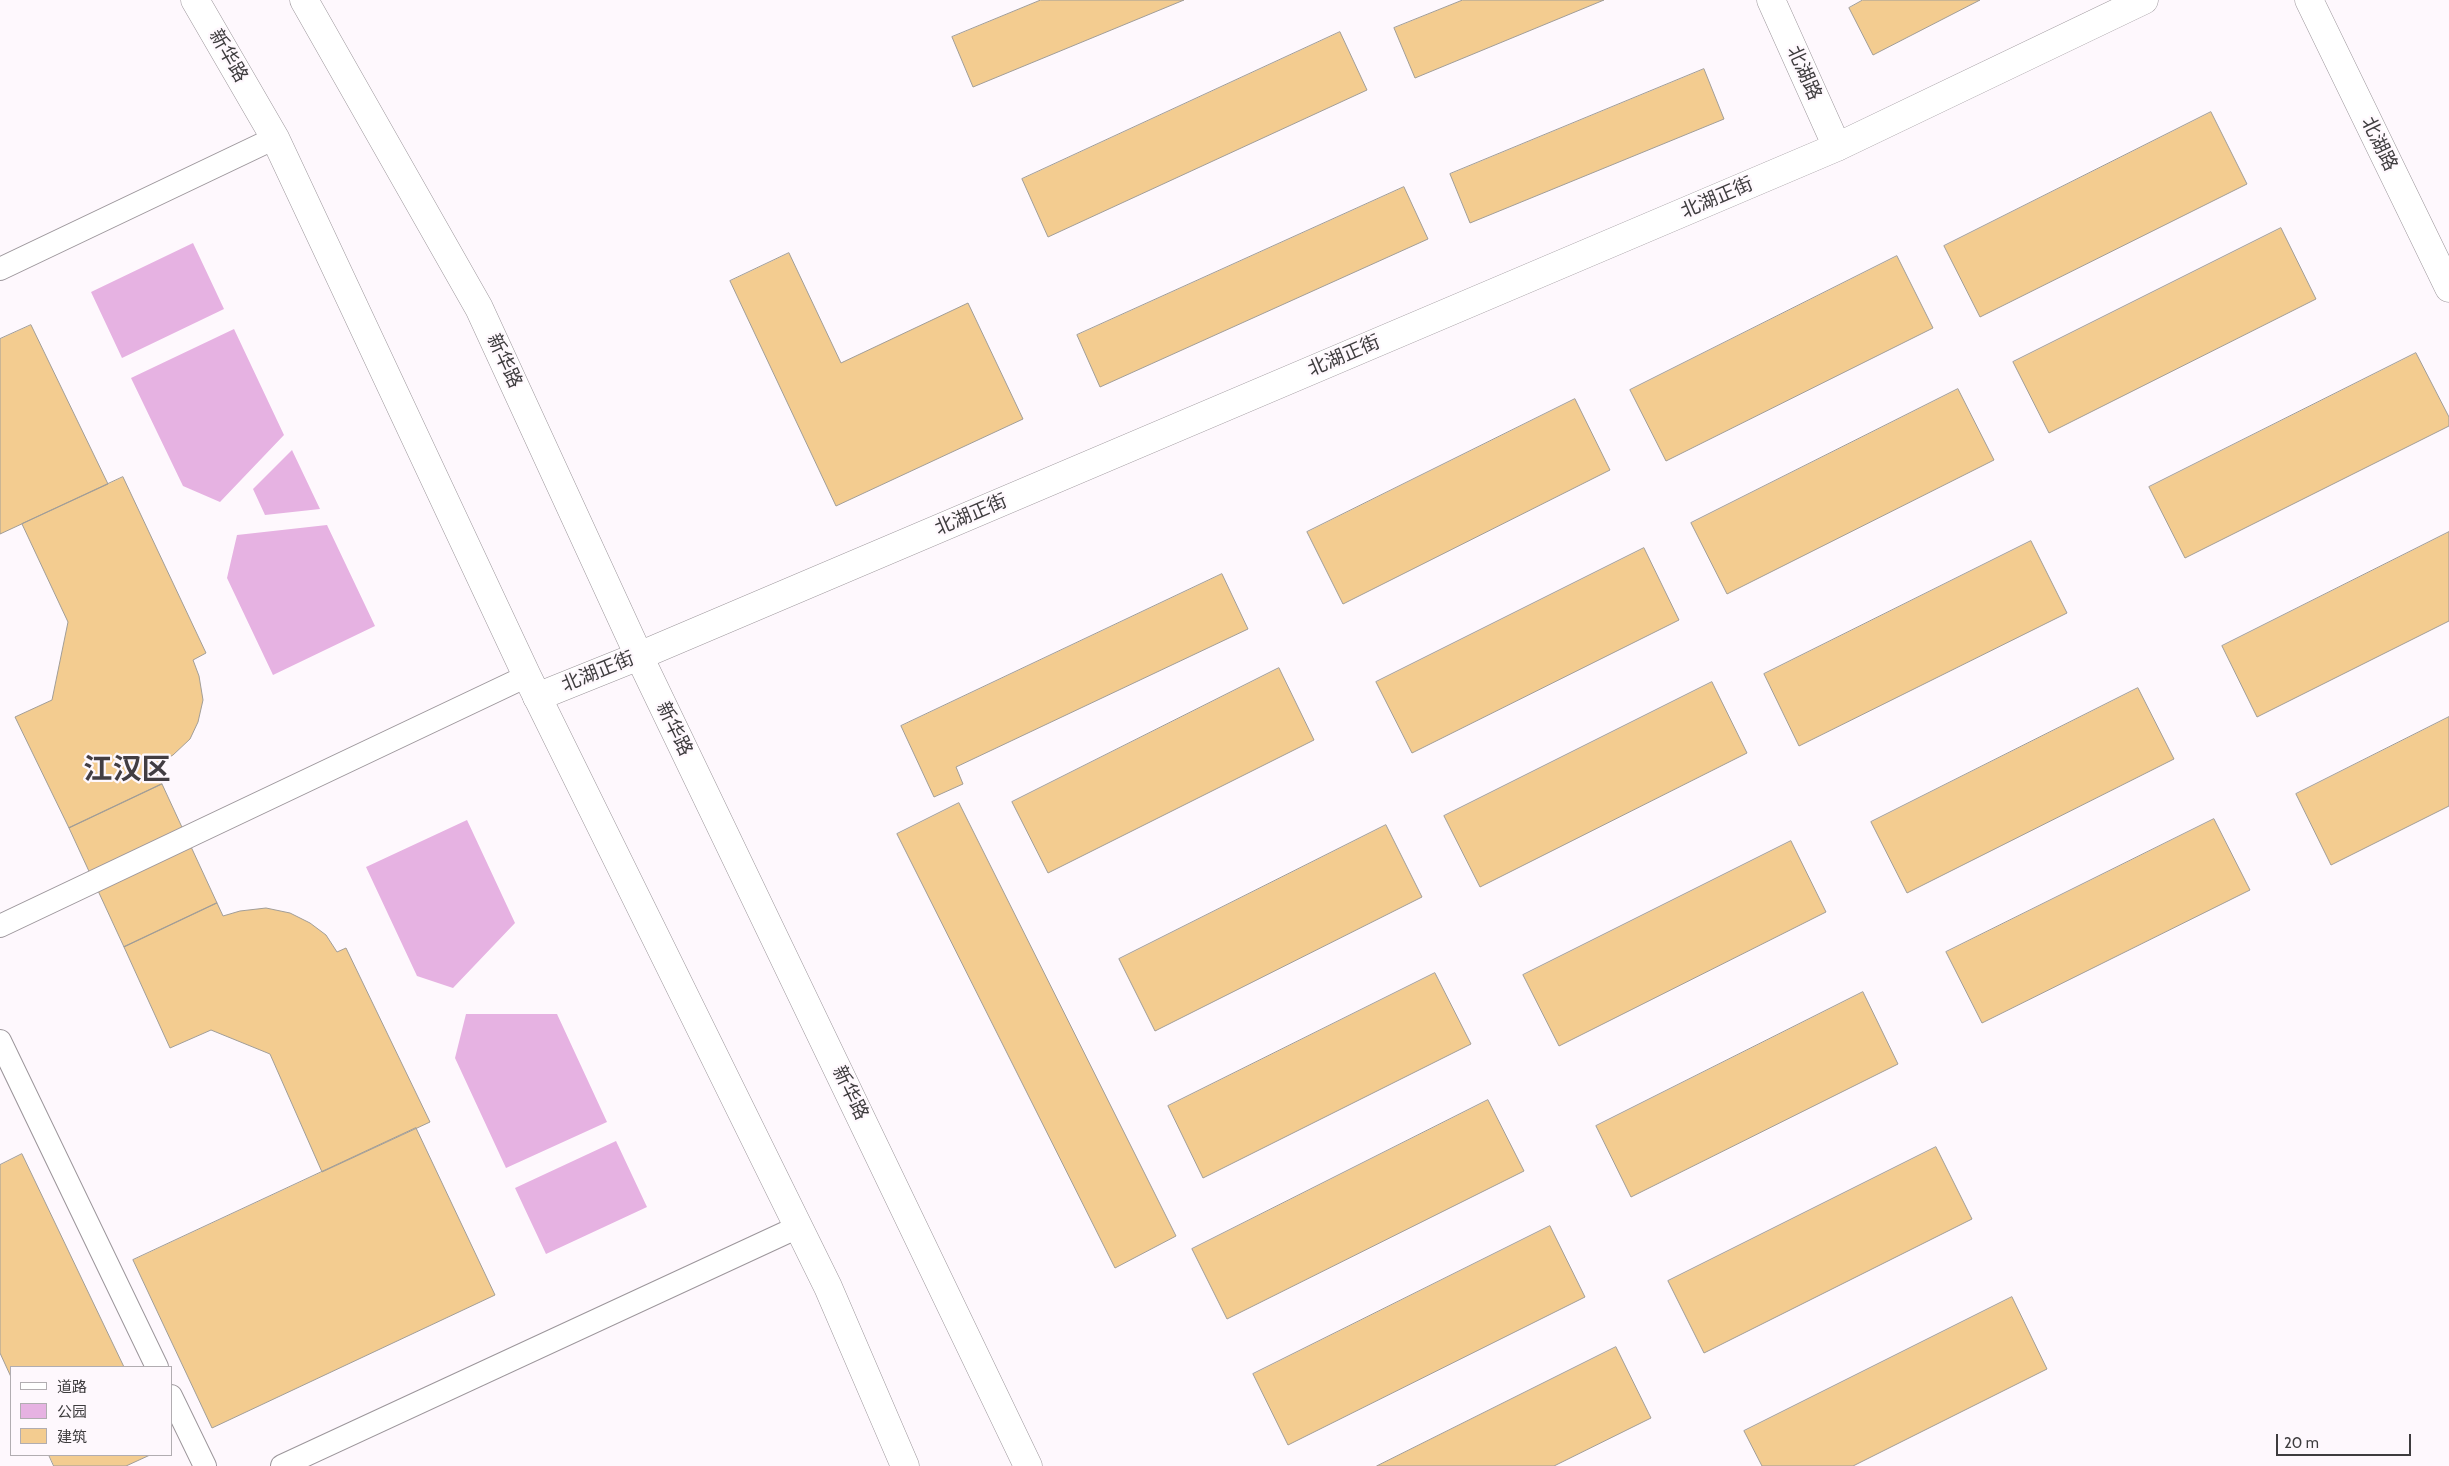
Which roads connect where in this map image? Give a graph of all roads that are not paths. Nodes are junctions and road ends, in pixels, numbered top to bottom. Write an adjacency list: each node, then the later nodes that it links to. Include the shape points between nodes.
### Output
1 (195, 0): 6 (main road, 新华路)
2 (304, 0): 10 (main road, 新华路, via 479,308)
3 (1771, 0): 7 (main road, 北湖路)
4 (2144, 0): 7 (main road, 北湖正街)
5 (2309, 0): 9 (main road, 北湖路)
6 (275, 138): 8 (lane); 11 (main road, 新华路)
7 (1837, 147): 10 (main road, 北湖正街)
8 (0, 269)
9 (2449, 288)
10 (639, 656): 11 (main road, 北湖正街); 20 (main road, 新华路)
11 (532, 686): 12 (lane); 14 (main road, 新华路)
12 (0, 926)
13 (0, 1041): 15 (lane)
14 (798, 1227): 18 (lane); 19 (main road, 新华路, via 828,1287)
15 (157, 1366)
16 (172, 1398): 17 (lane)
17 (205, 1466)
18 (282, 1466)
19 (905, 1466)
20 (1028, 1466)

